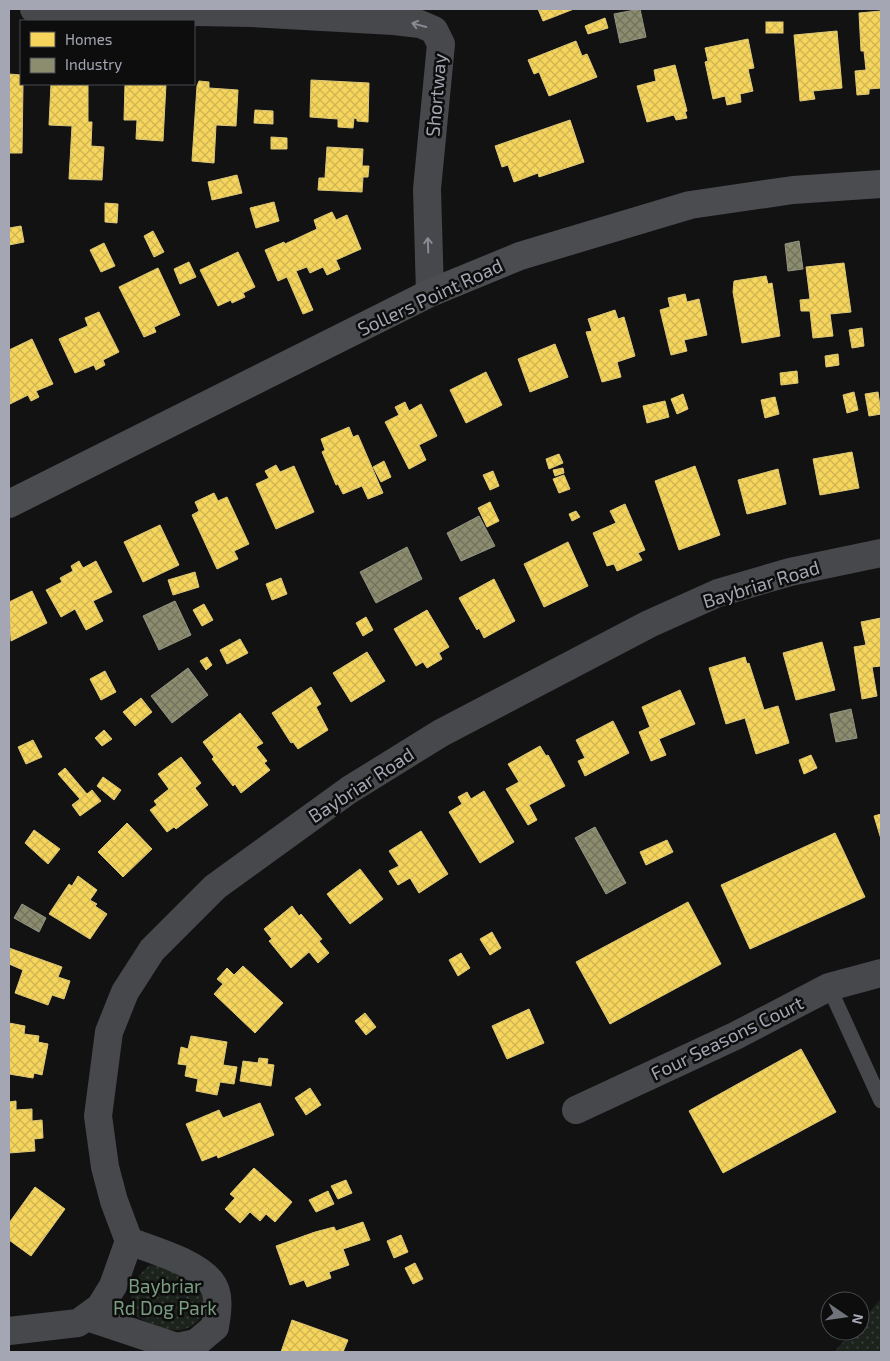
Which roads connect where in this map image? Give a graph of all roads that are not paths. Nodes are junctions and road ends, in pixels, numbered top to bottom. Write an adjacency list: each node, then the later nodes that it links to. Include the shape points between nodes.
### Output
1 (34, 9): 3 (street, Shortway, one-way to 1, via 427,189 441,44 434,30 420,24 394,21 270,14)
2 (881, 184): 3 (main road, Sollers Point Road, via 793,190 690,205 520,256)
3 (430, 293): 4 (main road, Sollers Point Road)
4 (9, 504)
5 (881, 553): 10 (street, Baybriar Road, via 790,572 718,593 649,624 441,733 349,790 215,887 152,950 125,992 109,1032 98,1116 105,1168)
6 (881, 973): 7 (street, Four Seasons Court)
7 (829, 987): 8 (lane); 9 (street, Four Seasons Court, via 735,1036)
8 (881, 1101)
9 (576, 1110)
10 (129, 1241): 11 (street, via 113,1286 100,1307); 11 (street, via 182,1260 212,1282 218,1306 215,1327 196,1343 176,1347)
11 (87, 1317): 12 (street, via 78,1323)
12 (9, 1331)

